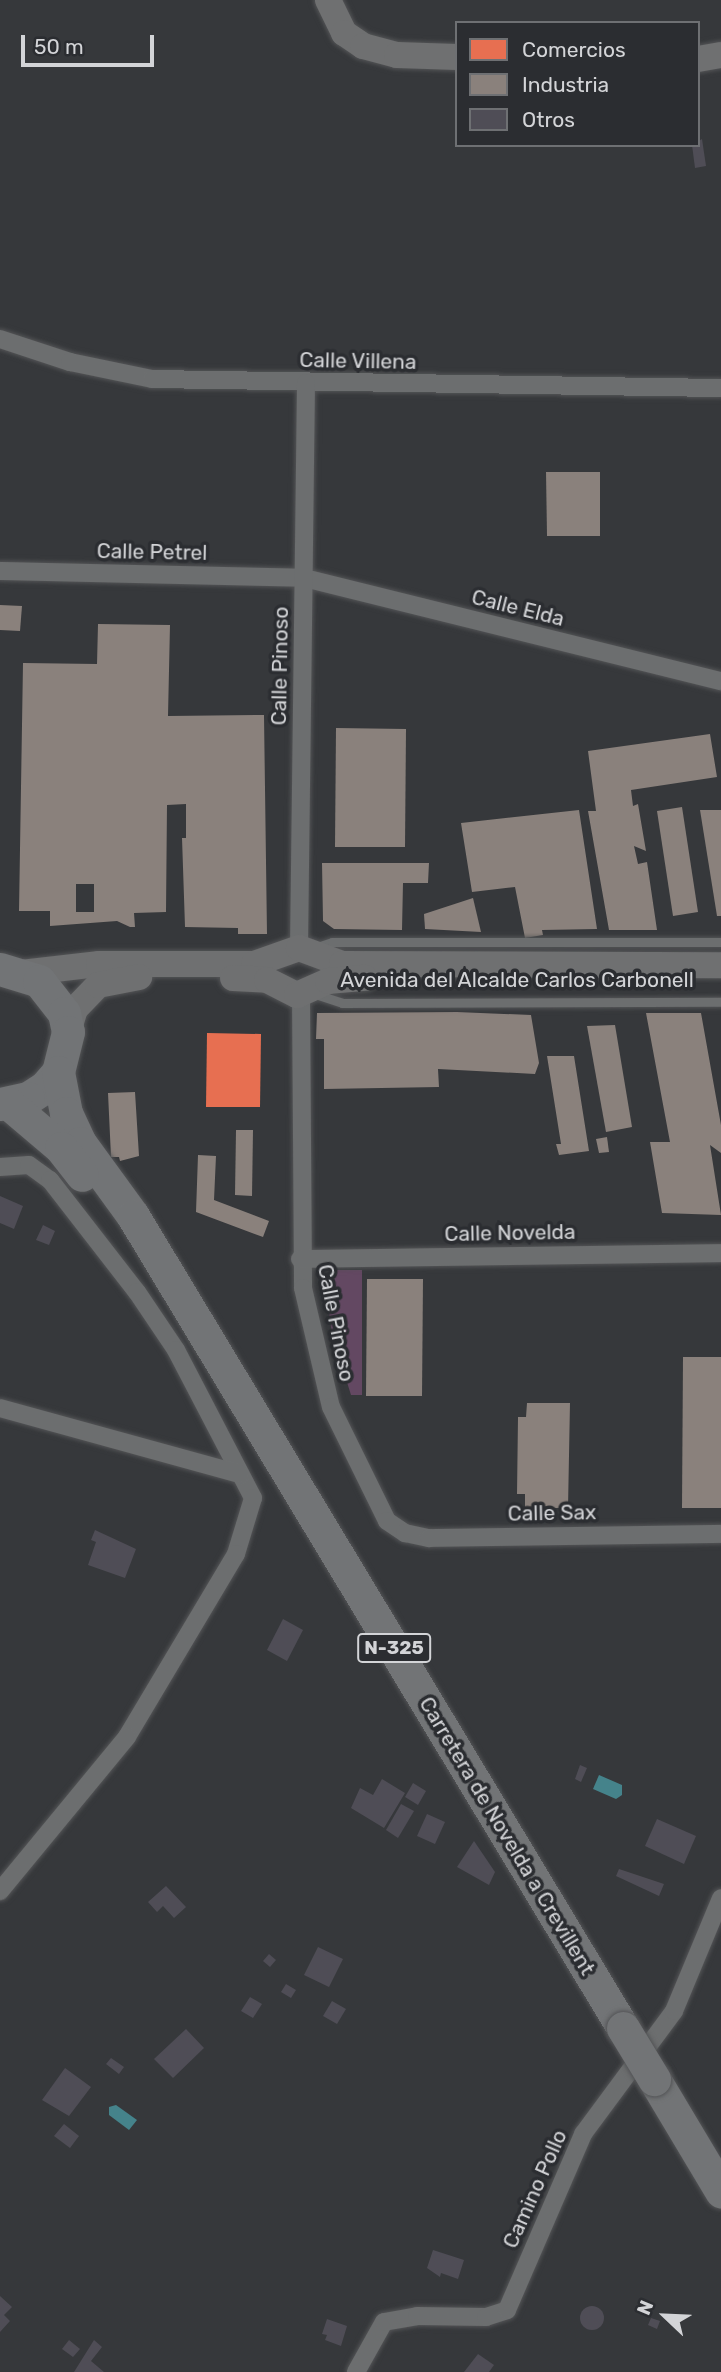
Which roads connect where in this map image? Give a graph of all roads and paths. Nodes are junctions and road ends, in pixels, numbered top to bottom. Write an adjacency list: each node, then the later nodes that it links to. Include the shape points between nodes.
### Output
1 (328, 0): 3 (main road, via 344,33 363,46 397,55)
2 (721, 55): 4 (main road)
3 (455, 57)
4 (700, 59)
5 (0, 339): 6 (street, Calle Villena, via 70,362 152,379)
6 (306, 383): 7 (street, Calle Villena); 9 (street, Calle Pinoso)
7 (721, 388)
8 (0, 571): 9 (street, Calle Petrel)
9 (303, 578): 10 (street, Calle Elda); 12 (street, Calle Pinoso)
10 (721, 681)
11 (721, 942): 12 (lane, via 332,942)
12 (300, 953): 13 (main road, Avenida del Alcalde Carlos Carbonell, via 342,964); 14 (main road, Avenida del Alcalde Carlos Carbonell, via 254,964); 16 (main road, Avenida del Alcalde Carlos Carbonell, via 321,973); 16 (main road, via 275,971)
13 (721, 965)
14 (8, 969): 18 (highway, via 54,995)
15 (721, 979): 16 (main road, Avenida del Alcalde Carlos Carbonell, via 340,978)
16 (301, 990): 17 (lane, via 342,1003); 18 (main road, Avenida del Alcalde Carlos Carbonell, via 255,978 113,979 82,999); 23 (street, Calle Pinoso)
17 (721, 1002)
18 (68, 1032): 19 (highway, N-325)
19 (58, 1072): 20 (highway, N-325, via 28,1098); 24 (highway, N-325, via 66,1114 80,1143 133,1216)
20 (4, 1104): 24 (highway, N-325, via 61,1148)
21 (0, 1167): 26 (street, via 29,1165 50,1180 176,1350)
22 (721, 1253): 23 (street, Calle Novelda)
23 (300, 1259): 27 (street, Calle Pinoso, via 331,1407)
24 (164, 1270): 31 (highway, Carretera de Novelda a Crevillent / N-325, bridge)
25 (0, 1408): 26 (street)
26 (240, 1474): 29 (street, via 253,1498 236,1554 127,1737)
27 (387, 1521): 28 (street, Calle Sax, via 405,1533 429,1538)
28 (721, 1534)
29 (0, 1891)
30 (721, 1898): 32 (street, Camino Pollo, via 674,2011 583,2134 507,2310 486,2317 417,2316 384,2322)
31 (721, 2191)
32 (356, 2372)

